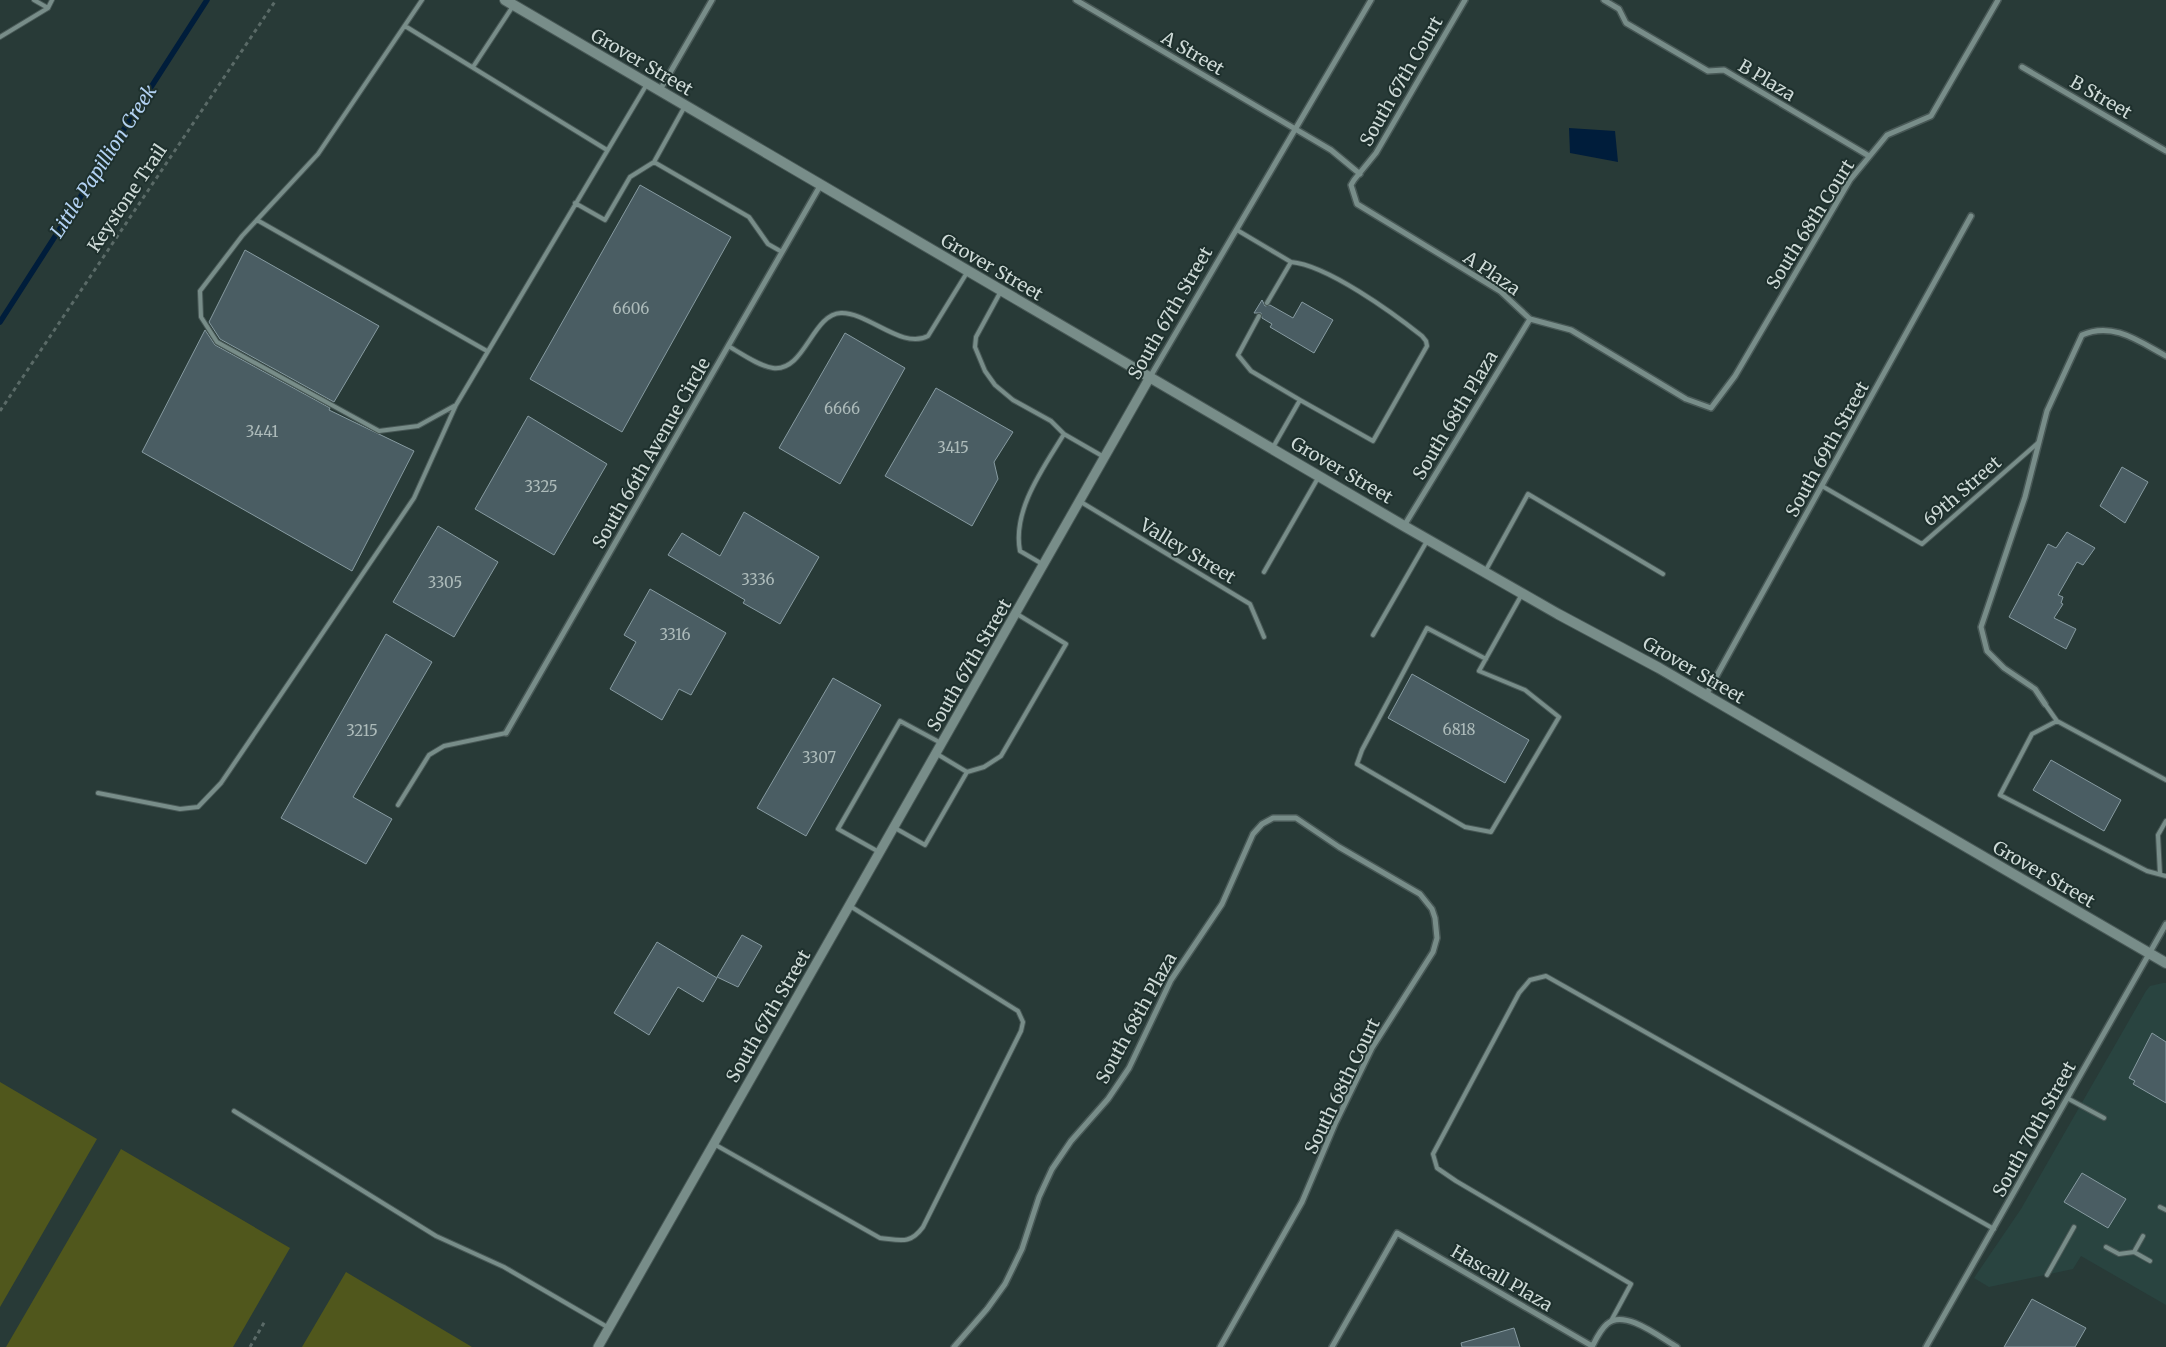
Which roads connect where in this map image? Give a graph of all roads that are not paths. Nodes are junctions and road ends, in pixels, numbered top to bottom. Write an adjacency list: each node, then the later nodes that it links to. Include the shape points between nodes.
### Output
1 (34, 0): 11 (lane)
2 (52, 0): 11 (lane)
3 (422, 0): 12 (lane)
4 (712, 0): 17 (street)
5 (1076, 0): 19 (street, A Street)
6 (1371, 0): 19 (street, South 67th Street)
7 (1464, 0): 24 (street, South 67th Court, via 1376,153)
8 (1604, 0): 22 (street, B Plaza, via 1619,9 1626,22 1708,70 1724,70)
9 (1998, 0): 22 (street, South 68th Court, via 1930,116 1887,135)
10 (509, 3): 14 (lane); 16 (main road, Grover Street)
11 (48, 8): 13 (lane)
12 (405, 26): 14 (lane); 28 (lane, via 318,154)
13 (0, 37)
14 (473, 67): 20 (lane)
15 (2022, 67): 21 (street, B Street)
16 (647, 84): 17 (main road, Grover Street); 20 (lane)
17 (659, 91): 18 (main road, Grover Street)
18 (685, 106): 23 (lane); 25 (main road, Grover Street)
19 (1297, 129): 24 (street, via 1331,150); 29 (street, South 67th Street)
20 (607, 150): 26 (lane)
21 (2166, 151)
22 (1868, 156): 43 (street, South 68th Court, via 1850,180 1735,376)
23 (654, 162): 26 (lane, via 630,177 605,220); 30 (lane, via 749,217 768,244)
24 (1360, 174): 36 (street, A Plaza, via 1351,186 1361,208 1500,291)
25 (820, 186): 30 (street, South 66th Avenue Circle); 32 (main road, Grover Street)
26 (575, 203): 38 (lane)
27 (1971, 216): 49 (street, South 69th Street)
28 (257, 220): 38 (lane); 42 (lane, via 200,290 201,317 217,342 379,431 418,426)
29 (1237, 230): 31 (lane); 40 (street, South 67th Street)
30 (782, 252): 37 (street, South 66th Avenue Circle)
31 (1291, 262): 34 (lane); 41 (lane, via 1309,265 1372,299 1422,336 1427,346 1373,441)
32 (968, 272): 33 (main road, Grover Street); 37 (lane, via 928,336 921,339 910,339 851,314 840,313 833,315 815,332 791,364 782,368 770,368)
33 (1001, 291): 40 (main road, Grover Street); 44 (lane, via 976,337 978,358 995,385 1013,400 1051,421)
34 (1267, 303)
35 (1259, 316): 41 (lane, via 1238,355 1251,372)
36 (1530, 319): 43 (street, A Plaza, via 1570,330 1686,399); 51 (street, South 68th Plaza)
37 (728, 346): 65 (street, South 66th Avenue Circle)
38 (488, 351): 42 (lane)
39 (2166, 356): 45 (street, via 2129,335 2108,329 2082,335 2054,394)
40 (1150, 377): 46 (main road, Grover Street); 47 (street, South 67th Street)
41 (1300, 400): 46 (lane)
42 (456, 405): 70 (lane, via 414,498 221,783 198,806 180,808)
43 (1711, 408)
44 (1064, 434): 47 (lane); 53 (lane, via 1020,521 1020,550)
45 (2039, 442): 49 (lane, 69th Street, via 1922,544); 63 (street, via 2025,498 1981,627 1987,651 2004,668 2035,689)
46 (1272, 449): 48 (main road, Grover Street)
47 (1106, 457): 50 (street, South 67th Street)
48 (1319, 476): 51 (main road, Grover Street); 54 (lane)
49 (1822, 486): 62 (street, South 69th Street)
50 (1081, 502): 53 (street, South 67th Street); 60 (lane, Valley Street, via 1250,604)
51 (1404, 526): 52 (main road, Grover Street)
52 (1428, 540): 55 (main road, Grover Street); 59 (lane)
53 (1045, 566): 58 (street, South 67th Street)
54 (1264, 572)
55 (1484, 572): 56 (lane, via 1528,494); 57 (main road, Grover Street)
56 (1663, 574)
57 (1522, 594): 61 (lane); 62 (main road, Grover Street)
58 (1017, 614): 66 (street, South 67th Street); 68 (lane, via 1066,644 1001,756 984,767)
59 (1373, 635)
60 (1264, 637)
61 (1486, 659): 61 (lane, via 1479,670 1525,690 1559,717 1492,832 1465,827 1357,764 1428,628)
62 (1706, 695): 80 (main road, Grover Street)
63 (2045, 704): 64 (lane)
64 (2057, 720): 69 (lane); 76 (lane, via 2032,734 2000,795 2147,871)
65 (506, 733): 71 (lane, via 444,746 429,755)
66 (943, 744): 67 (street, South 67th Street); 74 (lane, via 900,721 838,829)
67 (937, 754): 68 (lane); 73 (street, South 67th Street)
68 (967, 772): 73 (lane, via 925,845)
69 (2166, 780)
70 (98, 793)
71 (398, 805)
72 (2166, 821): 76 (lane, via 2158,836)
73 (895, 828): 74 (street, South 67th Street)
74 (881, 853): 78 (street, South 67th Street)
75 (1365, 863): 99 (street, South 68th Plaza, via 1296,818 1274,818 1253,834 1222,904 1171,980 1128,1068 1108,1099 1071,1141 1052,1169 1022,1250 1005,1284); 100 (street, South 68th Court, via 1420,894 1432,909 1437,938 1433,952 1372,1048 1302,1202)
76 (2160, 874): 77 (lane)
77 (2166, 876)
78 (850, 906): 85 (street, South 67th Street); 85 (lane, via 1018,1011 1023,1022 923,1227 907,1241 880,1238)
79 (2166, 924): 80 (street, South 70th Street)
80 (2149, 953): 81 (main road, Grover Street); 82 (street, South 70th Street)
81 (2166, 963)
82 (2068, 1098): 84 (lane); 89 (street, South 70th Street)
83 (234, 1111): 96 (lane, via 436,1236 504,1267)
84 (2104, 1118)
85 (714, 1144): 96 (street, South 67th Street)
86 (2160, 1207): 87 (lane)
87 (2166, 1210)
88 (2074, 1227): 94 (lane)
89 (1994, 1229): 95 (lane, via 1546,976 1530,980 1519,992 1433,1154 1437,1168 1456,1181 1631,1284); 103 (street, South 70th Street)
90 (2143, 1236): 92 (lane)
91 (2106, 1247): 92 (lane, via 2119,1254)
92 (2134, 1252): 93 (lane)
93 (2150, 1261)
94 (2047, 1275)
95 (1611, 1321): 97 (street); 102 (street, via 1625,1318 1633,1321)
96 (609, 1328): 98 (street, South 67th Street)
97 (1592, 1346): 101 (street, Hascall Plaza, via 1397,1233)
98 (598, 1347)
99 (954, 1347)
100 (1220, 1347)
101 (1332, 1347)
102 (1677, 1347)
103 (1926, 1347)

